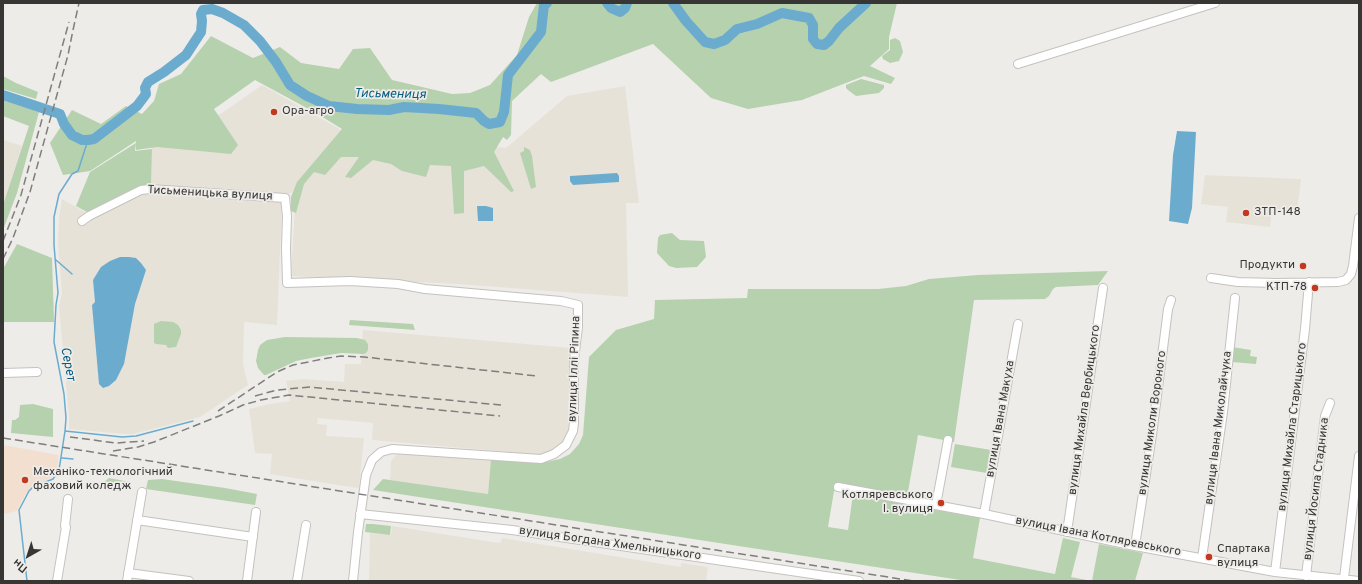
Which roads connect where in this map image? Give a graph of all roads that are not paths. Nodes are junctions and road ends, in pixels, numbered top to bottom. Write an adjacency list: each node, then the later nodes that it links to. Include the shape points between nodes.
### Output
1 (1215, 3): 2 (street)
2 (1018, 64)
3 (1359, 218): 5 (street)
4 (82, 221): 8 (street, Тисьменицька вулиця, via 141,190 285,198)
5 (1356, 266): 7 (street, via 1346,280)
6 (1210, 278): 7 (street, via 1238,282)
7 (1309, 282): 31 (street, вулиця Михайла Старицького)
8 (287, 283): 23 (street, вулиця Іллі Ріпина, via 350,281 398,284 424,289 561,301 578,305 574,360 574,422 566,445 541,459 385,450 377,454 368,467)
9 (1103, 288): 27 (street, вулиця Михайла Вербицького)
10 (1235, 298): 30 (street, вулиця Івана Миколайчука, via 1223,412)
11 (1171, 300): 29 (street, вулиця Миколи Вороного)
12 (1018, 324): 24 (street, вулиця Івана Макуха)
13 (37, 372): 14 (street)
14 (3, 373)
15 (1330, 403): 32 (street, вулиця Йосипа Стадника, via 1325,416)
16 (948, 440): 21 (street)
17 (1359, 456): 34 (street)
18 (838, 487): 21 (street, вулиця Івана Котляревського)
19 (142, 492): 25 (street)
20 (68, 499): 35 (street)
21 (936, 505): 24 (street, вулиця Івана Котляревського)
22 (256, 512): 28 (street)
23 (360, 514): 39 (street, вулиця Іллі Ріпина); 40 (street, вулиця Богдана Хмельницького, via 512,530)
24 (984, 514): 27 (street, вулиця Івана Котляревського)
25 (137, 520): 28 (street); 33 (street)
26 (306, 525): 38 (street)
27 (1067, 532): 29 (street, вулиця Івана Котляревського)
28 (253, 537): 37 (street)
29 (1135, 546): 30 (street, вулиця Івана Котляревського)
30 (1202, 558): 31 (street, вулиця Івана Котляревського)
31 (1274, 572): 32 (street, вулиця Івана Котляревського)
32 (1306, 576): 34 (street, вулиця Івана Котляревського)
33 (128, 577): 36 (street)
34 (1344, 578): 41 (street, вулиця Івана Котляревського)
35 (57, 581)
36 (189, 581)
37 (247, 581)
38 (297, 581)
39 (353, 581)
40 (860, 581)
41 (1359, 581)

